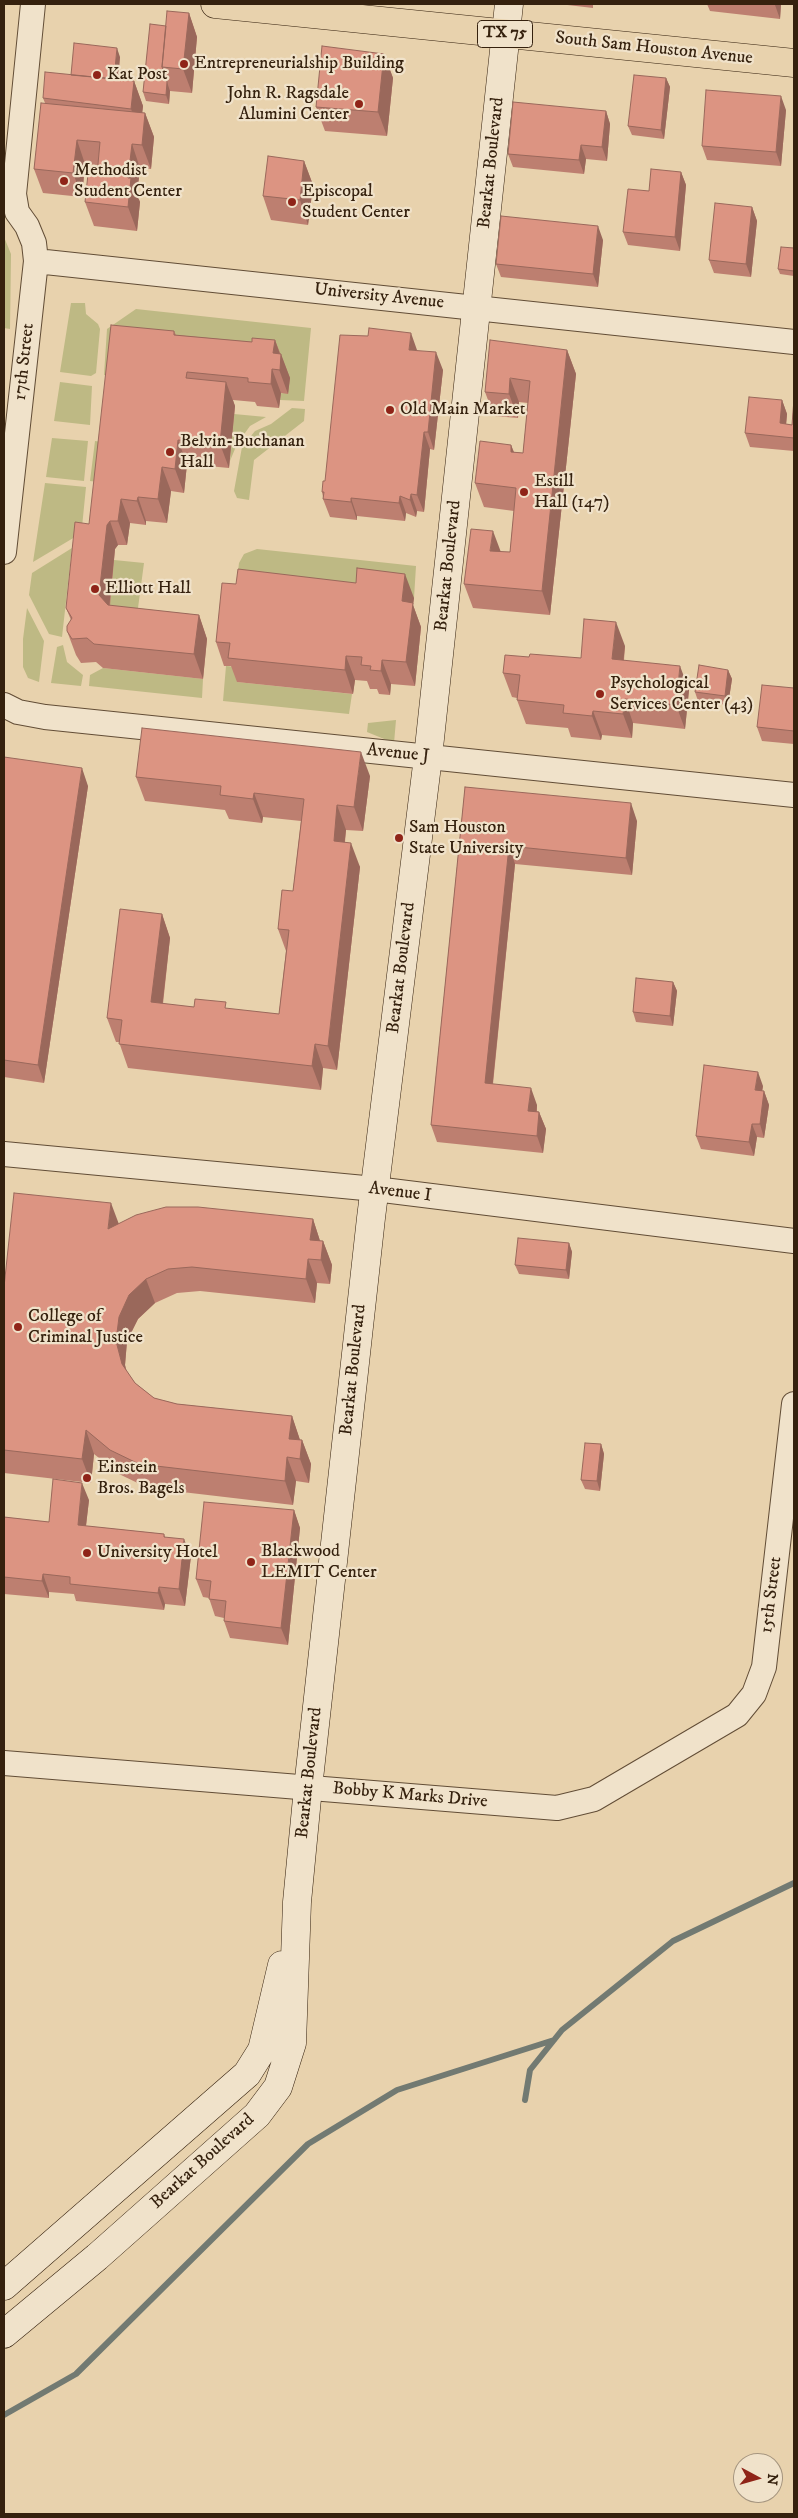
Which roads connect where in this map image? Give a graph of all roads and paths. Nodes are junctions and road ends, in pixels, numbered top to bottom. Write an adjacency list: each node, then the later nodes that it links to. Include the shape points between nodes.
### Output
1 (32, 4): 6 (street, via 14,194 17,212 34,243)
2 (215, 4): 4 (main road, South Sam Houston Avenue / TX 75)
3 (509, 4): 4 (street, Bearkat Boulevard)
4 (506, 34): 5 (main road, South Sam Houston Avenue / TX 75); 7 (street, Bearkat Boulevard)
5 (794, 63)
6 (36, 261): 7 (street, University Avenue); 9 (street, 17th Street)
7 (478, 307): 8 (street, University Avenue); 11 (street, Bearkat Boulevard)
8 (794, 342)
9 (4, 552)
10 (4, 705): 11 (street, Avenue J, via 18,712 45,717)
11 (428, 757): 12 (street, Avenue J); 14 (street, Bearkat Boulevard)
12 (794, 795)
13 (4, 1154): 14 (street, Avenue I)
14 (375, 1189): 15 (street, Avenue I); 19 (street, Bearkat Boulevard)
15 (794, 1242)
16 (794, 1404): 17 (street, 15th Street)
17 (764, 1667): 19 (street, Bobby K Marks Drive, via 754,1694 737,1715 594,1799 557,1808)
18 (4, 1764): 19 (street, Bobby K Marks Drive)
19 (308, 1788): 20 (street, Bearkat Boulevard)
20 (297, 1902): 21 (street, Bearkat Boulevard, via 262,2050 247,2074); 22 (street, Bearkat Boulevard, via 292,2043 278,2087 257,2116 98,2257)
21 (4, 2286)
22 (4, 2334)

